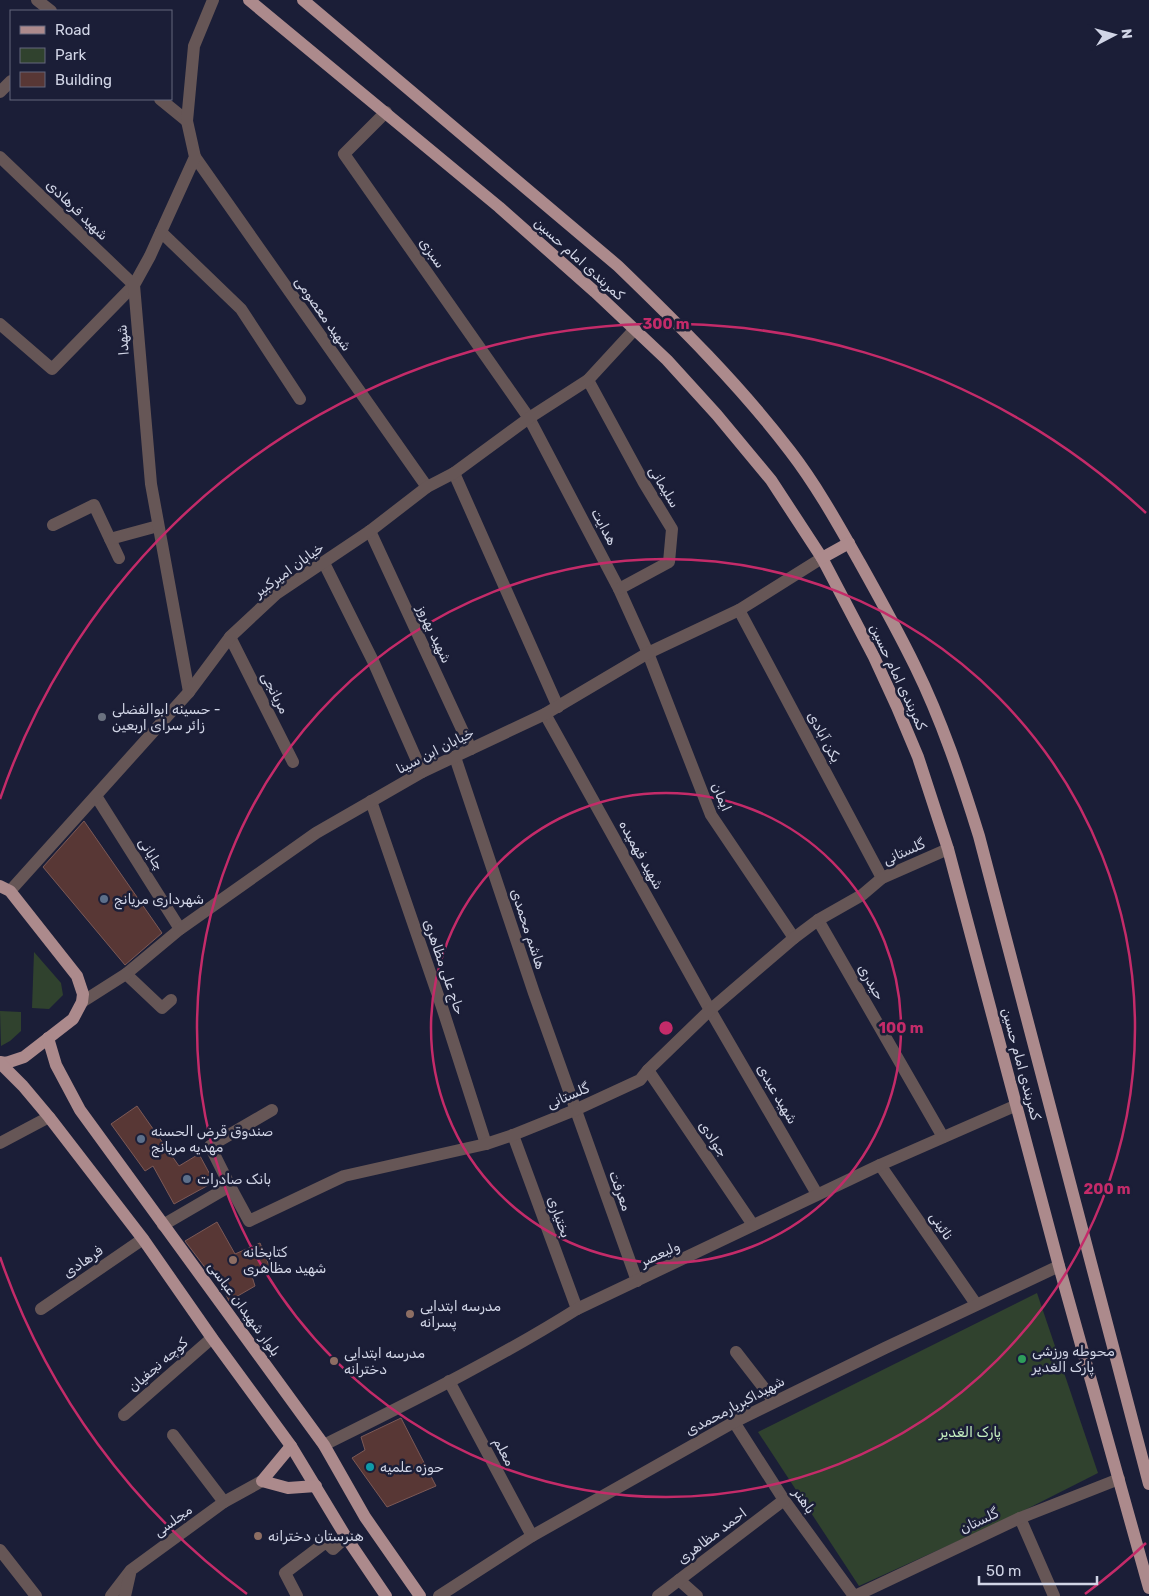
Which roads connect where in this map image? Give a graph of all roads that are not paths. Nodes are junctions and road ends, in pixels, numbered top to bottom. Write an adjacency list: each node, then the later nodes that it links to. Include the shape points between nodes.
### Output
1 (37, 0): 5 (street)
2 (213, 0): 10 (street, via 194,46)
3 (249, 0): 9 (main road, کمربندی امام حسین)
4 (303, 0): 26 (main road, کمربندی امام حسین, via 618,266 656,303 737,386 792,453)
5 (50, 10)
6 (10, 82): 7 (street)
7 (0, 92)
8 (161, 100): 10 (street)
9 (386, 112): 16 (main road, کمربندی امام حسین, via 499,207); 19 (street, سبزی, via 344,154)
10 (187, 121): 12 (street)
11 (0, 156): 14 (street, شهید فرهادی)
12 (195, 157): 13 (street); 21 (street, شهید معصومی)
13 (161, 232): 14 (street); 18 (street, via 241,309)
14 (134, 285): 15 (street, via 52,369); 23 (street, شهدا, via 151,484)
15 (0, 324)
16 (635, 329): 17 (street, خیابان امیرکبیر); 28 (main road, کمربندی امام حسین, via 668,360 771,480)
17 (588, 380): 19 (street, خیابان امیرکبیر); 30 (street, سلیمانی, via 672,530 669,562)
18 (300, 399)
19 (529, 418): 20 (street, خیابان امیرکبیر); 30 (street, هدایت)
20 (454, 473): 21 (street, خیابان امیرکبیر); 35 (street)
21 (427, 487): 24 (street, خیابان امیرکبیر)
22 (52, 526): 25 (street, via 94,504)
23 (158, 526): 25 (street); 34 (street, شهدا)
24 (370, 531): 29 (street, خیابان امیرکبیر); 37 (street, شهید بهروز)
25 (110, 539): 27 (street)
26 (849, 543): 28 (main road); 86 (main road, کمربندی امام حسین, via 916,668 962,781)
27 (119, 558)
28 (822, 558): 31 (street, خیابان ابن سینا); 43 (main road, کمربندی امام حسین, via 897,707 918,758)
29 (324, 563): 32 (street, خیابان امیرکبیر, via 276,594); 40 (street, via 373,661)
30 (619, 589): 33 (street, هدایت)
31 (739, 610): 33 (street, خیابان ابن سینا); 44 (street, یکن آبادی)
32 (230, 637): 34 (street, خیابان امیرکبیر); 39 (street, مریانجی)
33 (648, 653): 35 (street, خیابان ابن سینا); 48 (street, ایمان, via 711,815)
34 (188, 692): 41 (street, خیابان امیرکبیر)
35 (558, 707): 36 (street, خیابان ابن سینا)
36 (545, 714): 37 (street, خیابان ابن سینا); 52 (street, شهید فهمیده)
37 (471, 749): 38 (street, خیابان ابن سینا)
38 (455, 757): 40 (street, خیابان ابن سینا); 58 (street, هاشم محمدی)
39 (293, 762)
40 (422, 772): 42 (street, خیابان ابن سینا)
41 (96, 796): 45 (street, خیابان امیرکبیر); 47 (street, چایانی)
42 (371, 801): 47 (street, خیابان ابن سینا, via 316,833); 63 (street, حاج علی مظاهری)
43 (948, 849): 44 (street, گلستانی); 56 (main road, کمربندی امام حسین)
44 (882, 878): 46 (street, گلستانی, via 862,895)
45 (5, 889): 51 (main road, via 77,976)
46 (818, 920): 48 (street, گلستانی); 61 (street, حیدری)
47 (180, 929): 49 (street, خیابان ابن سینا)
48 (794, 938): 52 (street, گلستانی)
49 (126, 974): 50 (street, via 162,1008); 51 (street, خیابان ابن سینا)
50 (171, 1000)
51 (82, 1002): 53 (main road, via 73,1019)
52 (710, 1010): 55 (street, گلستانی); 66 (street, شهید عبدی)
53 (48, 1038): 54 (main road, via 24,1057); 67 (main road, بلوار شهیدان عباسی, via 56,1065 80,1110)
54 (0, 1062): 59 (main road)
55 (648, 1070): 58 (street, گلستانی, via 640,1080); 68 (street, جوادی)
56 (1016, 1105): 61 (street, ولیعصر); 70 (main road, کمربندی امام حسین)
57 (272, 1110): 65 (street, via 210,1146)
58 (576, 1110): 60 (street, گلستانی); 71 (street, معرفت)
59 (49, 1116): 62 (street); 69 (main road)
60 (513, 1136): 63 (street, گلستانی); 74 (street, بختیاری)
61 (943, 1137): 64 (street, ولیعصر)
62 (0, 1143)
63 (486, 1144): 65 (street, گلستانی, via 344,1176 249,1221)
64 (880, 1165): 66 (street, ولیعصر); 72 (street, نائینی)
65 (230, 1186): 67 (street)
66 (817, 1194): 68 (street, ولیعصر)
67 (163, 1225): 82 (main road, بلوار شهیدان عباسی)
68 (753, 1225): 71 (street, ولیعصر)
69 (143, 1239): 73 (street, فرهادی); 75 (main road)
70 (1059, 1266): 72 (street, شهیداکبریارمحمدی); 84 (main road, کمربندی امام حسین)
71 (637, 1281): 74 (street, ولیعصر)
72 (976, 1304): 78 (street, شهیداکبریارمحمدی)
73 (41, 1309)
74 (577, 1309): 77 (street, ولیعصر)
75 (212, 1338): 79 (street, کوچه نجفیان); 83 (main road)
76 (736, 1352): 78 (street)
77 (449, 1381): 82 (street, ولیعصر); 92 (street, معلم)
78 (774, 1401): 80 (street, شهیداکبریارمحمدی)
79 (124, 1415)
80 (734, 1422): 88 (street, باهنر); 92 (street, شهیداکبریارمحمدی)
81 (173, 1435): 89 (street)
82 (324, 1445): 102 (main road, بلوار شهیدان عباسی, via 365,1518)
83 (291, 1446): 85 (main road); 87 (main road)
84 (1119, 1479): 90 (street, گلستان); 96 (main road, کمربندی امام حسین)
85 (262, 1481): 87 (main road, via 288,1488); 89 (street, مجلسی)
86 (1149, 1484)
87 (316, 1486): 91 (main road)
88 (784, 1500): 95 (street, احمد مظاهری); 106 (street, باهنر)
89 (224, 1502): 94 (street, مجلسی)
90 (1020, 1518): 106 (street, گلستان); 107 (street)
91 (346, 1536): 100 (street, via 333,1549 326,1542 285,1573); 101 (main road)
92 (532, 1536): 103 (street, شهیداکبریارمحمدی)
93 (0, 1550): 97 (street)
94 (131, 1570): 98 (street, مجلسی); 99 (street)
95 (679, 1580): 104 (street, احمد مظاهری); 105 (street)
96 (1149, 1588)
97 (36, 1596)
98 (111, 1596)
99 (125, 1596)
100 (296, 1596)
101 (386, 1596)
102 (420, 1596)
103 (439, 1596)
104 (658, 1596)
105 (697, 1596)
106 (854, 1596)
107 (1054, 1596)

